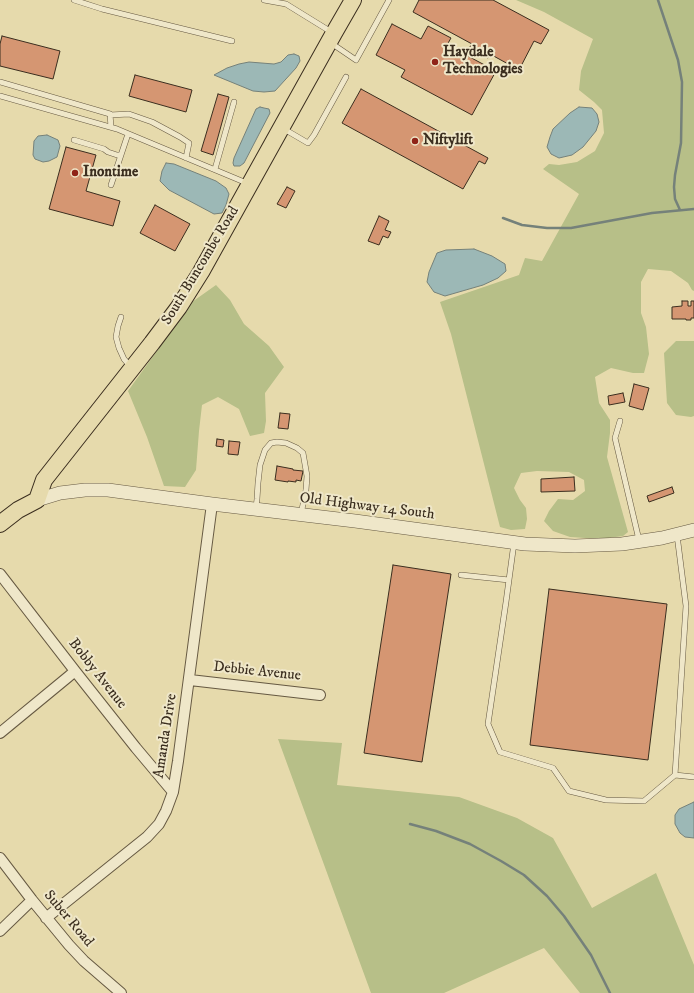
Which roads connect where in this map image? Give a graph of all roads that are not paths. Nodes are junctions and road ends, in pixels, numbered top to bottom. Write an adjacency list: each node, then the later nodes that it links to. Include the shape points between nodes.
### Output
1 (74, 0): 6 (lane)
2 (264, 0): 5 (lane, via 286,4)
3 (353, 0): 5 (main road, South Buncombe Road)
4 (389, 0): 5 (lane, via 356,60)
5 (331, 37): 13 (main road, South Buncombe Road)
6 (232, 41)
7 (346, 77): 13 (lane, via 308,143)
8 (0, 82): 11 (lane)
9 (0, 96): 12 (lane)
10 (234, 102): 18 (lane)
11 (110, 115): 12 (lane); 17 (lane, via 129,114 152,122 189,142)
12 (111, 127): 14 (lane)
13 (281, 127): 19 (main road, South Buncombe Road)
14 (128, 134): 16 (lane); 17 (lane)
15 (74, 140): 16 (lane)
16 (121, 155): 20 (lane)
17 (186, 158): 18 (lane)
18 (214, 169): 19 (lane)
19 (250, 184): 22 (main road, South Buncombe Road, via 179,307)
20 (111, 185)
21 (121, 317): 22 (lane, via 116,337 124,359)
22 (132, 368): 24 (main road, South Buncombe Road, via 44,480)
23 (620, 421): 31 (lane, via 614,438)
24 (37, 500): 25 (street, Old Highway 14 South, via 60,493 108,490); 28 (main road)
25 (212, 504): 26 (street, Old Highway 14 South); 37 (street, Amanda Drive)
26 (255, 509): 27 (street, Old Highway 14 South); 27 (lane, via 260,465 265,450 271,443 277,442 297,448 303,453 308,476)
27 (301, 515): 32 (street, Old Highway 14 South)
28 (0, 524)
29 (694, 530): 30 (street, Old Highway 14 South)
30 (677, 534): 31 (street, Old Highway 14 South); 40 (lane, via 686,606)
31 (639, 541): 32 (street, Old Highway 14 South, via 600,546)
32 (514, 542): 35 (lane)
33 (0, 574): 36 (street, Bobby Avenue)
34 (462, 575): 35 (lane)
35 (509, 580): 40 (lane, via 488,724 500,752 553,768 569,791 606,800 644,801)
36 (75, 671): 39 (street); 42 (street, Bobby Avenue)
37 (190, 680): 38 (street, Debbie Avenue); 42 (street, Amanda Drive)
38 (320, 694)
39 (0, 733)
40 (675, 775): 41 (lane)
41 (694, 777)
42 (173, 792): 45 (street, Amanda Drive, via 159,824 148,837)
43 (0, 858): 44 (street, Suber Road)
44 (32, 900): 45 (street, Suber Road); 46 (street)
45 (46, 918): 47 (street, Suber Road, via 69,945)
46 (0, 931)
47 (121, 993)

